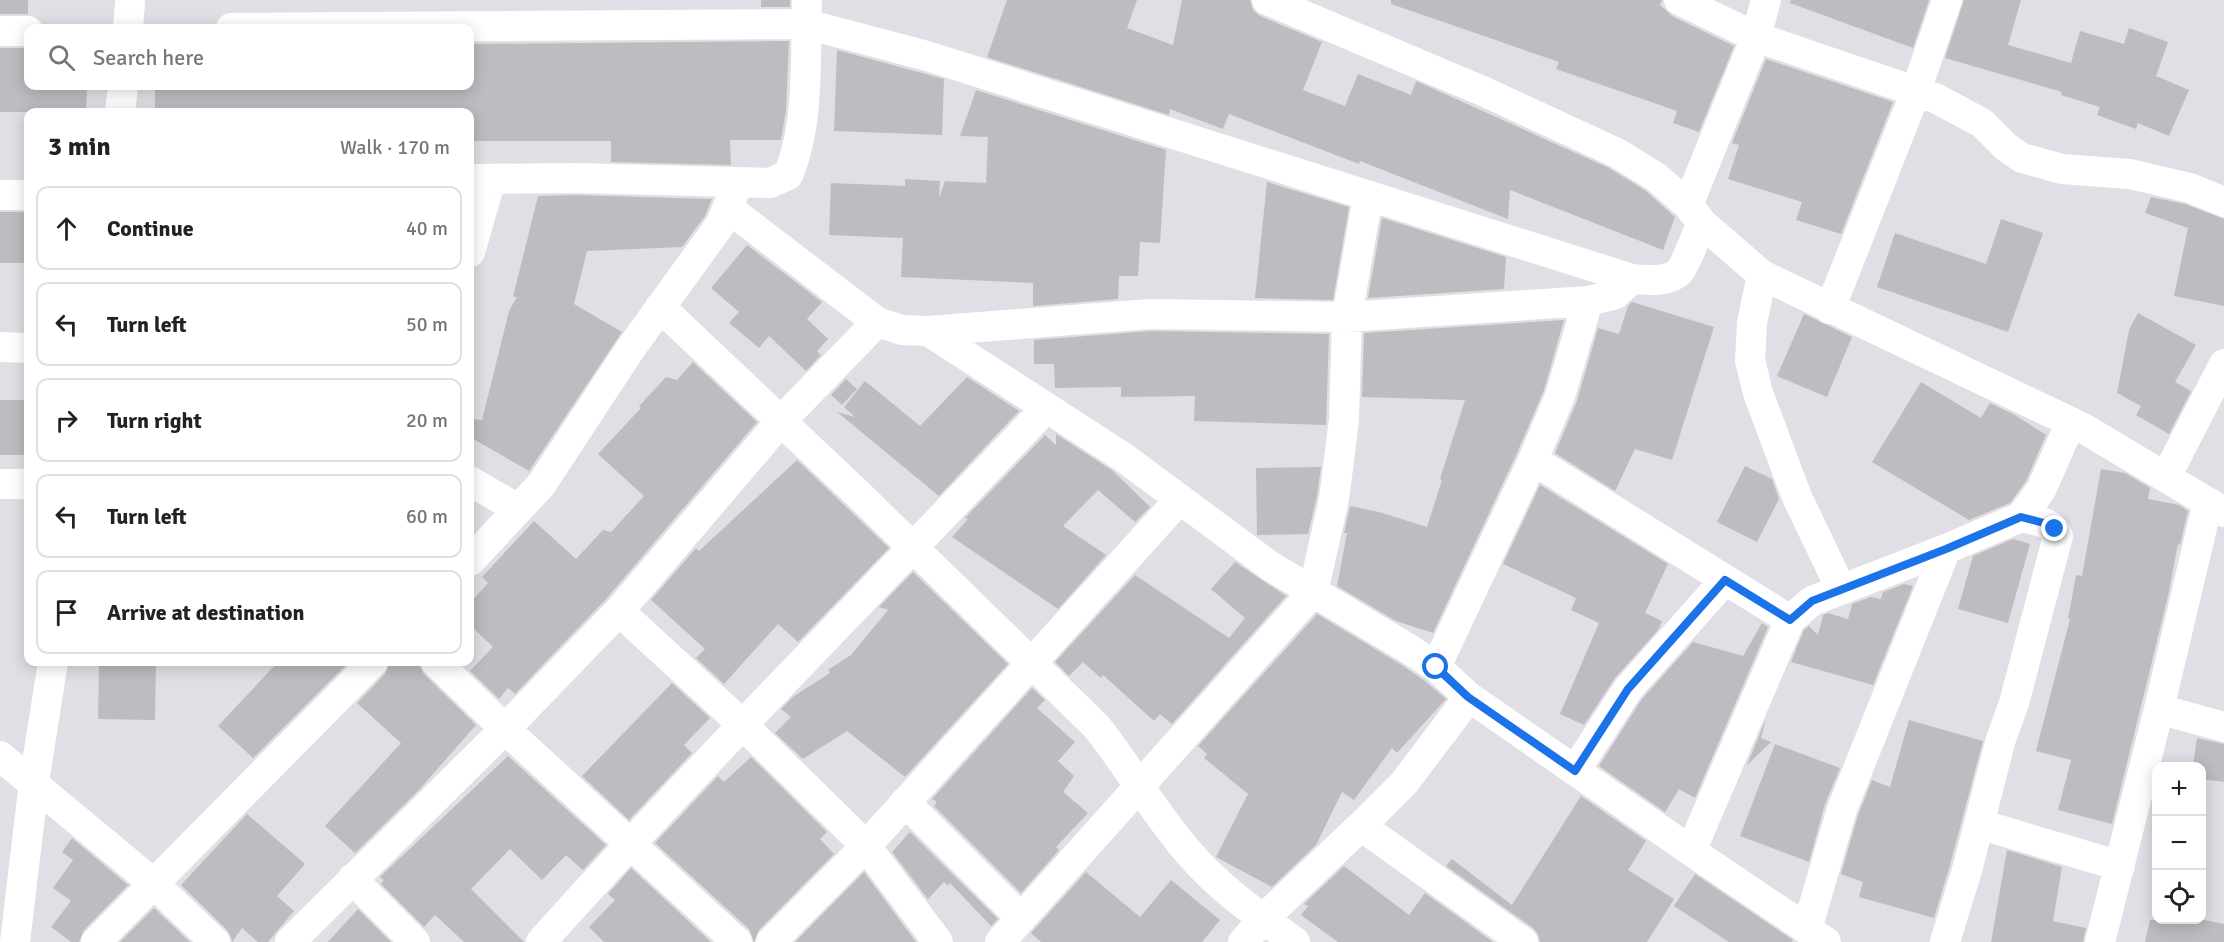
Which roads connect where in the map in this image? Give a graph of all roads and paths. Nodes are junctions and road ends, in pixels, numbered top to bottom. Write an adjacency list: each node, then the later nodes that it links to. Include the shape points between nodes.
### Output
1 (1267, 0): 20 (street, via 1485,92 1617,153 1656,177)
2 (1679, 0): 10 (street)
3 (1766, 0): 10 (street)
4 (1947, 0): 12 (street)
5 (806, 12): 6 (street); 17 (street, via 802,122 796,156 788,175); 18 (street, via 927,56)
6 (444, 13): 7 (street)
7 (288, 24)
8 (0, 31): 9 (street)
9 (24, 31)
10 (1756, 37): 12 (street); 20 (street)
11 (123, 90): 13 (street)
12 (1916, 91): 19 (street, via 1982,123 2022,158 2062,169 2130,174 2190,188); 26 (street)
13 (120, 108)
14 (480, 179): 17 (street, via 574,178); 21 (street)
15 (0, 195): 16 (street)
16 (24, 195)
17 (733, 195): 25 (street, via 720,225); 28 (street)
18 (1368, 196): 23 (street); 27 (street)
19 (2224, 202)
20 (1695, 214): 22 (street); 23 (street, via 1680,271 1666,278)
21 (474, 223)
22 (1762, 275): 26 (street); 49 (street, via 1752,323 1750,360 1758,393 1797,498)
23 (1632, 279): 24 (street, via 1614,295)
24 (1588, 301): 27 (street); 36 (street, via 1560,396)
25 (660, 307): 34 (street); 43 (street, via 541,484)
26 (1830, 309): 35 (street)
27 (1347, 317): 29 (street, via 1150,314); 50 (street, via 1344,420 1335,499)
28 (877, 322): 29 (street, via 902,330); 34 (street)
29 (928, 331): 33 (street)
30 (0, 347): 31 (street)
31 (24, 348)
32 (2224, 364): 37 (street)
33 (1046, 408): 41 (street, via 1123,457); 45 (street)
34 (781, 421): 45 (street); 51 (street)
35 (2071, 422): 37 (street); 44 (street, via 2041,489)
36 (1533, 460): 48 (street); 57 (street)
37 (2166, 477): 42 (street)
38 (474, 483): 43 (street)
39 (0, 484): 40 (street)
40 (24, 484)
41 (1180, 500): 50 (street, via 1269,566); 53 (street)
42 (2216, 507): 59 (street)
43 (518, 509): 47 (street)
44 (2021, 517): 46 (street); 68 (street, via 2048,524 2058,536)
45 (914, 548): 53 (street); 60 (street)
46 (1946, 549): 49 (street); 78 (street, via 1842,809)
47 (474, 557)
48 (1725, 580): 52 (street); 64 (street, via 1628,689)
49 (1841, 589): 52 (street, via 1812,601)
50 (1313, 592): 57 (street); 66 (street)
51 (619, 611): 60 (street); 62 (street)
52 (1790, 620): 72 (street)
53 (1031, 662): 66 (street, via 1096,726 1123,759); 67 (street)
54 (52, 666): 65 (street)
55 (370, 666): 75 (street)
56 (440, 666): 62 (street)
57 (1436, 667): 58 (street)
58 (1468, 697): 64 (street); 69 (street, via 1404,783)
59 (2159, 709): 61 (street); 73 (street)
60 (743, 725): 70 (street); 71 (street)
61 (2224, 727)
62 (505, 729): 70 (street); 74 (street)
63 (0, 756): 65 (street)
64 (1575, 771): 72 (street)
65 (34, 783): 75 (street); 79 (street)
66 (1138, 787): 76 (street); 77 (street, via 1189,853)
67 (905, 802): 71 (street); 76 (street)
68 (1979, 824): 73 (street); 92 (street)
69 (1361, 826): 77 (street); 91 (street)
70 (629, 843): 84 (street); 85 (street)
71 (866, 846): 86 (street); 87 (street)
72 (1691, 851): 78 (street)
73 (2120, 866): 93 (street)
74 (352, 879): 82 (street); 83 (street)
75 (153, 883): 80 (street); 81 (street)
76 (1021, 918): 88 (street)
77 (1263, 920): 89 (street); 90 (street)
78 (1816, 935)
79 (12, 939)
80 (96, 942)
81 (215, 942)
82 (290, 942)
83 (415, 942)
84 (541, 942)
85 (737, 942)
86 (771, 942)
87 (938, 942)
88 (1000, 942)
89 (1243, 942)
90 (1295, 942)
91 (1523, 942)
92 (1945, 942)
93 (2100, 942)

